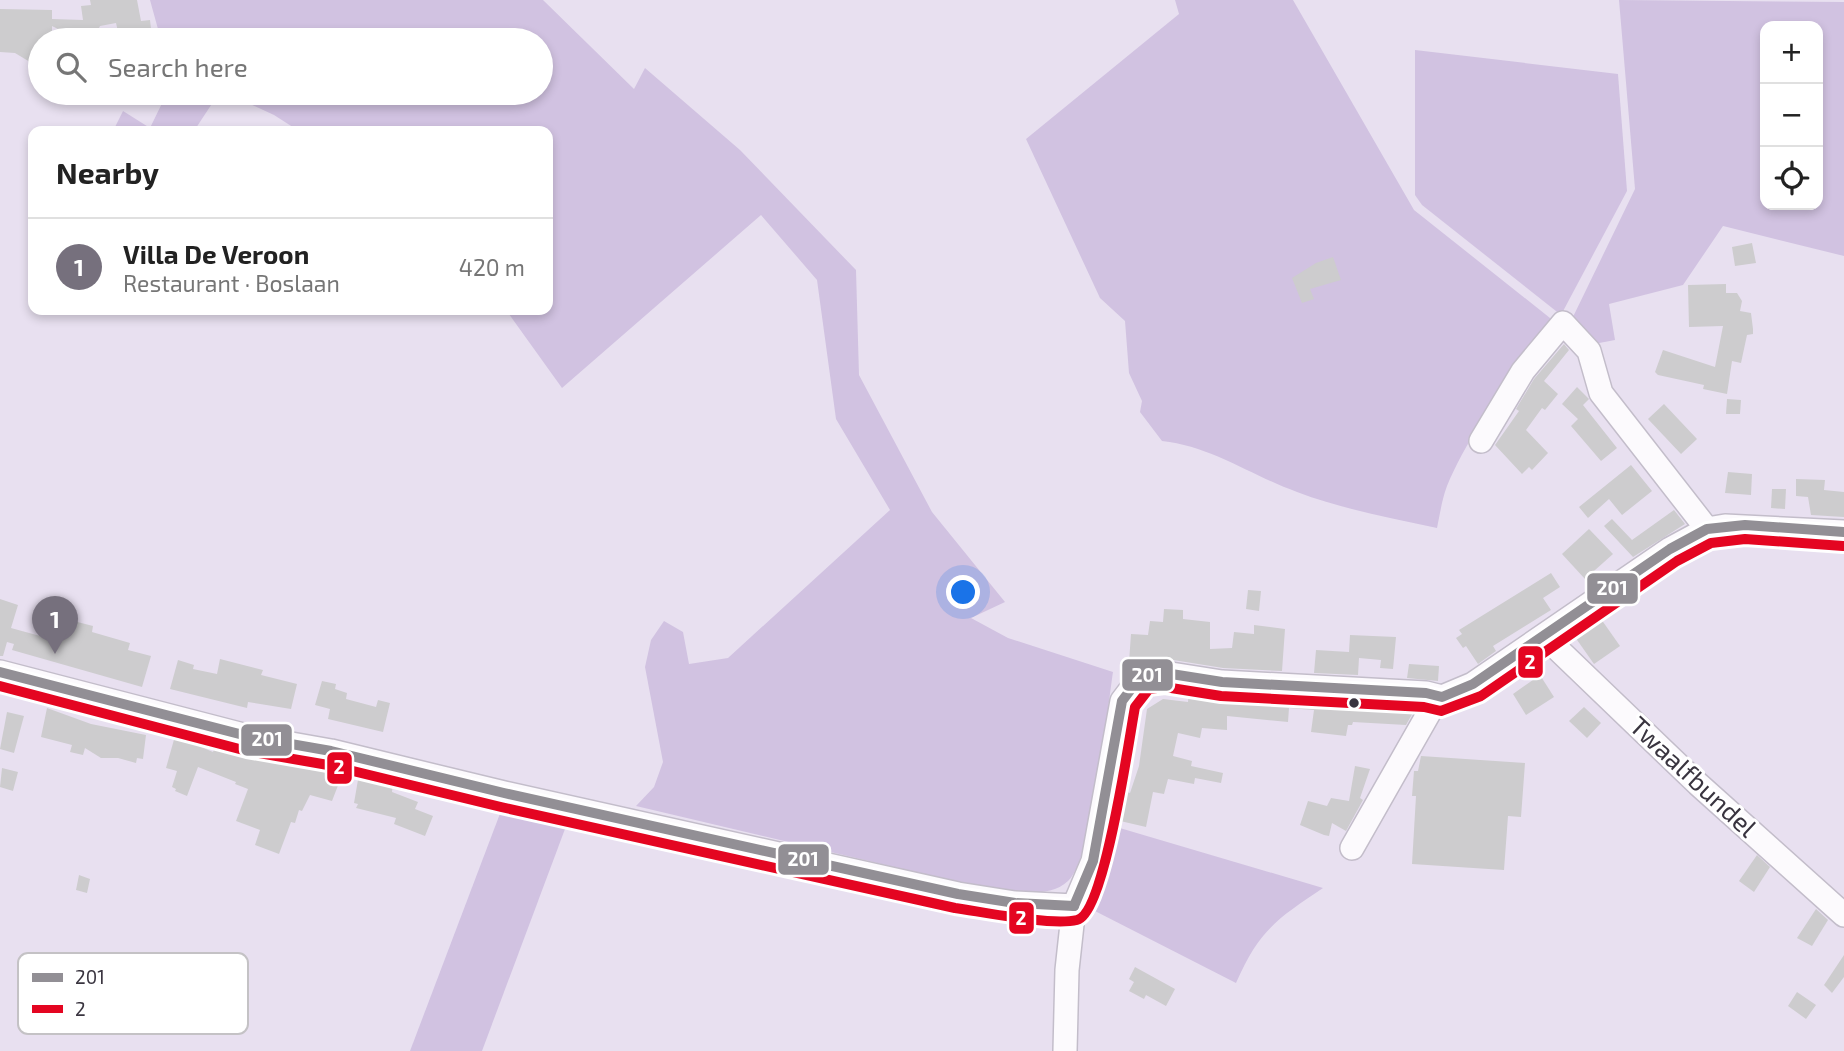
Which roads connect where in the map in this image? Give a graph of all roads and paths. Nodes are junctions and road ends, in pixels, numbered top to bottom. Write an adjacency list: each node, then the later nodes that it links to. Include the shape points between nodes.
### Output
1 (1481, 441): 2 (street, via 1523,371 1563,323 1589,351 1601,393)
2 (1707, 529): 3 (street, via 1745,526); 4 (street, via 1670,548)
3 (1844, 533)
4 (1545, 637): 6 (street, via 1473,684); 9 (street, Twaalfbundel)
5 (0, 672): 8 (street, via 251,737 331,751 958,894)
6 (1442, 697): 7 (street); 8 (street, via 1222,682 1165,673 1141,676 1122,701 1093,861)
7 (1352, 848)
8 (1074, 906): 10 (street)
9 (1844, 915)
10 (1065, 1051)

